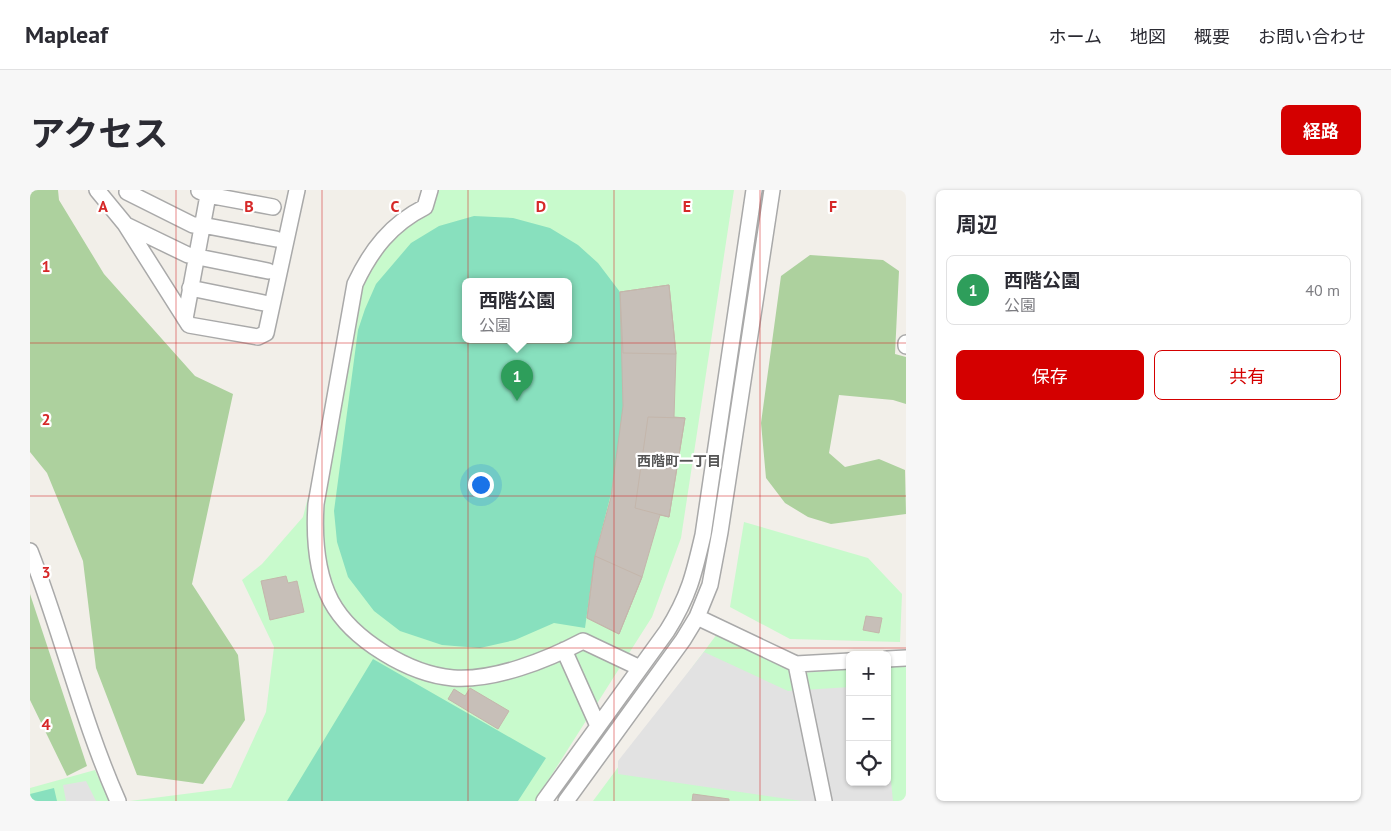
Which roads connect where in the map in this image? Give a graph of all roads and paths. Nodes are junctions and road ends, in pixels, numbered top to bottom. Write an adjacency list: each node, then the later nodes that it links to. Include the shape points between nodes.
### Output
1 (97, 190): 9 (street)
2 (297, 190): 16 (street, via 266,333 258,337 248,336 189,325)
3 (430, 190): 19 (street, via 425,207 390,230 367,258 355,284 316,504 314,536 322,571 332,601 353,630 414,669 453,678 488,675)
4 (754, 190): 24 (street, via 694,579 683,606)
5 (772, 190): 18 (street, via 720,532 710,585)
6 (127, 191): 9 (street); 10 (street, via 193,226)
7 (205, 192): 8 (street); 10 (street)
8 (273, 207)
9 (122, 221): 12 (street, via 188,256); 16 (street)
10 (202, 225): 11 (street); 12 (street)
11 (276, 239)
12 (196, 257): 13 (street); 14 (street)
13 (268, 271)
14 (190, 288): 15 (street); 16 (street)
15 (264, 303)
16 (185, 319)
17 (30, 551): 26 (street)
18 (697, 617): 23 (street); 28 (street)
19 (564, 650): 24 (street, via 583,641); 25 (street)
20 (906, 658): 21 (street)
21 (891, 659)
22 (846, 661): 23 (street)
23 (796, 664): 29 (street)
24 (640, 668): 25 (street)
25 (598, 726): 27 (street)
26 (118, 801)
27 (544, 801)
28 (566, 801)
29 (824, 801)

